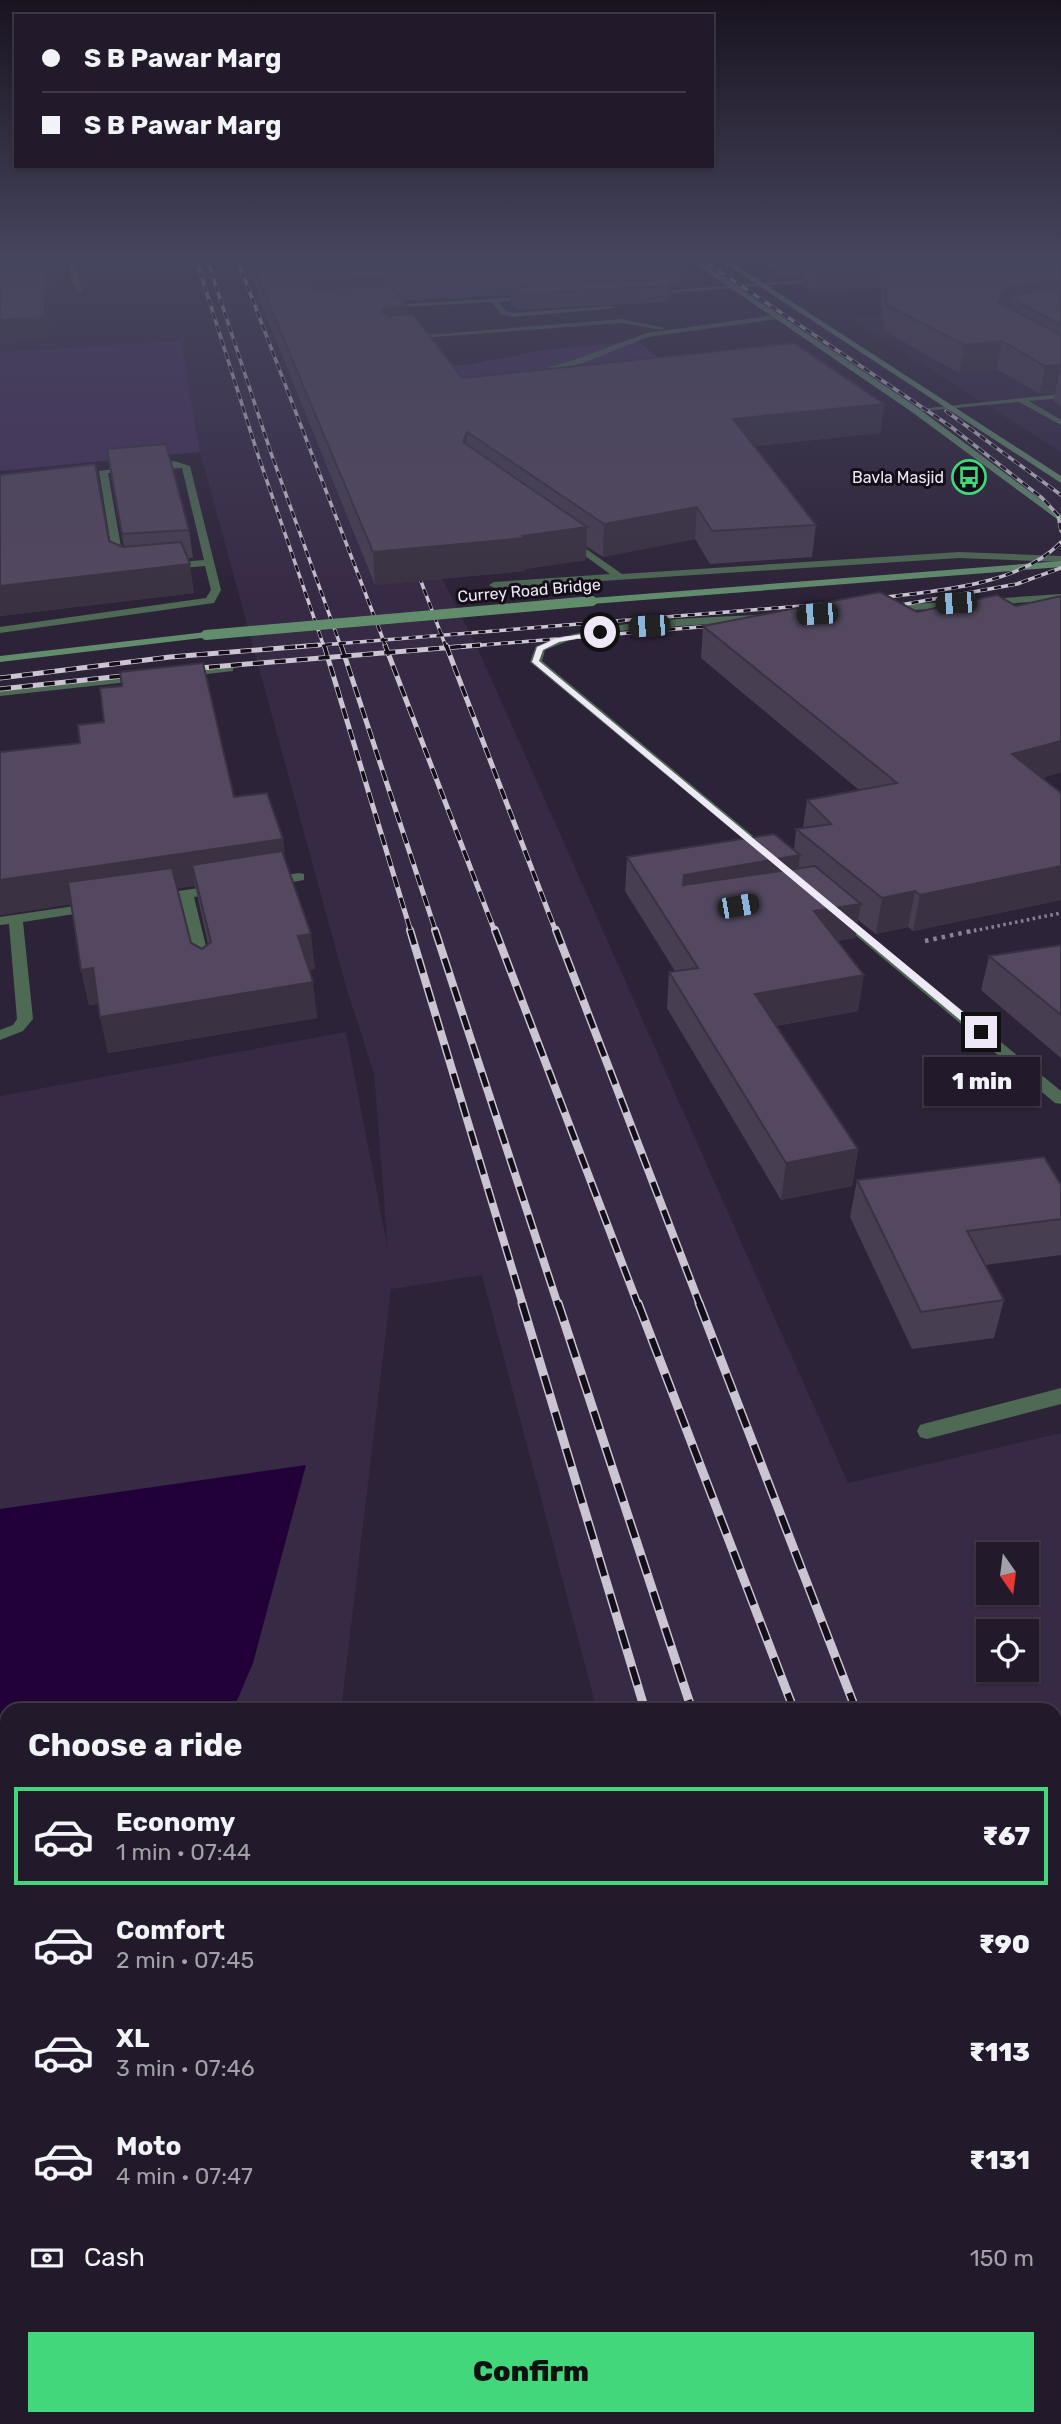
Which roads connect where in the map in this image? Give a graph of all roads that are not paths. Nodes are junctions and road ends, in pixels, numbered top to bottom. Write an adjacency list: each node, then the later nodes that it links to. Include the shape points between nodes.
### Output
1 (539, 372): 4 (street)
2 (858, 372): 8 (main road)
3 (895, 372): 7 (main road)
4 (513, 379)
5 (1061, 396): 6 (street)
6 (1021, 400): 7 (street); 9 (street)
7 (950, 407): 8 (street); 11 (main road)
8 (915, 410): 12 (main road)
9 (1057, 417): 10 (street)
10 (1061, 423)
11 (1061, 480)
12 (1061, 519)
13 (555, 530): 18 (street)
14 (1061, 561): 18 (street, via 959,555); 24 (main road, Currey Road Bridge, bridge, via 1035,567 424,614)
15 (209, 563): 16 (street); 17 (street, via 186,466 108,470 103,472 120,567); 23 (street, via 216,590 210,601)
16 (155, 568)
17 (128, 570)
18 (620, 577): 19 (street)
19 (495, 584)
20 (1061, 597): 21 (street)
21 (873, 610)
22 (775, 617): 29 (street, via 621,628 557,640 540,648 536,662)
23 (0, 630)
24 (0, 659)
25 (229, 669): 26 (street)
26 (173, 675)
27 (160, 676): 28 (street)
28 (0, 693)
29 (771, 858)
30 (299, 877): 31 (street)
31 (186, 894): 32 (street); 37 (street)
32 (146, 899)
33 (107, 905): 35 (street)
34 (833, 909): 39 (street)
35 (16, 918): 36 (street); 38 (street, via 24,1018 18,1028)
36 (0, 921)
37 (207, 978)
38 (0, 1035)
39 (1061, 1099)
40 (1061, 1396): 41 (street)
41 (927, 1431)

